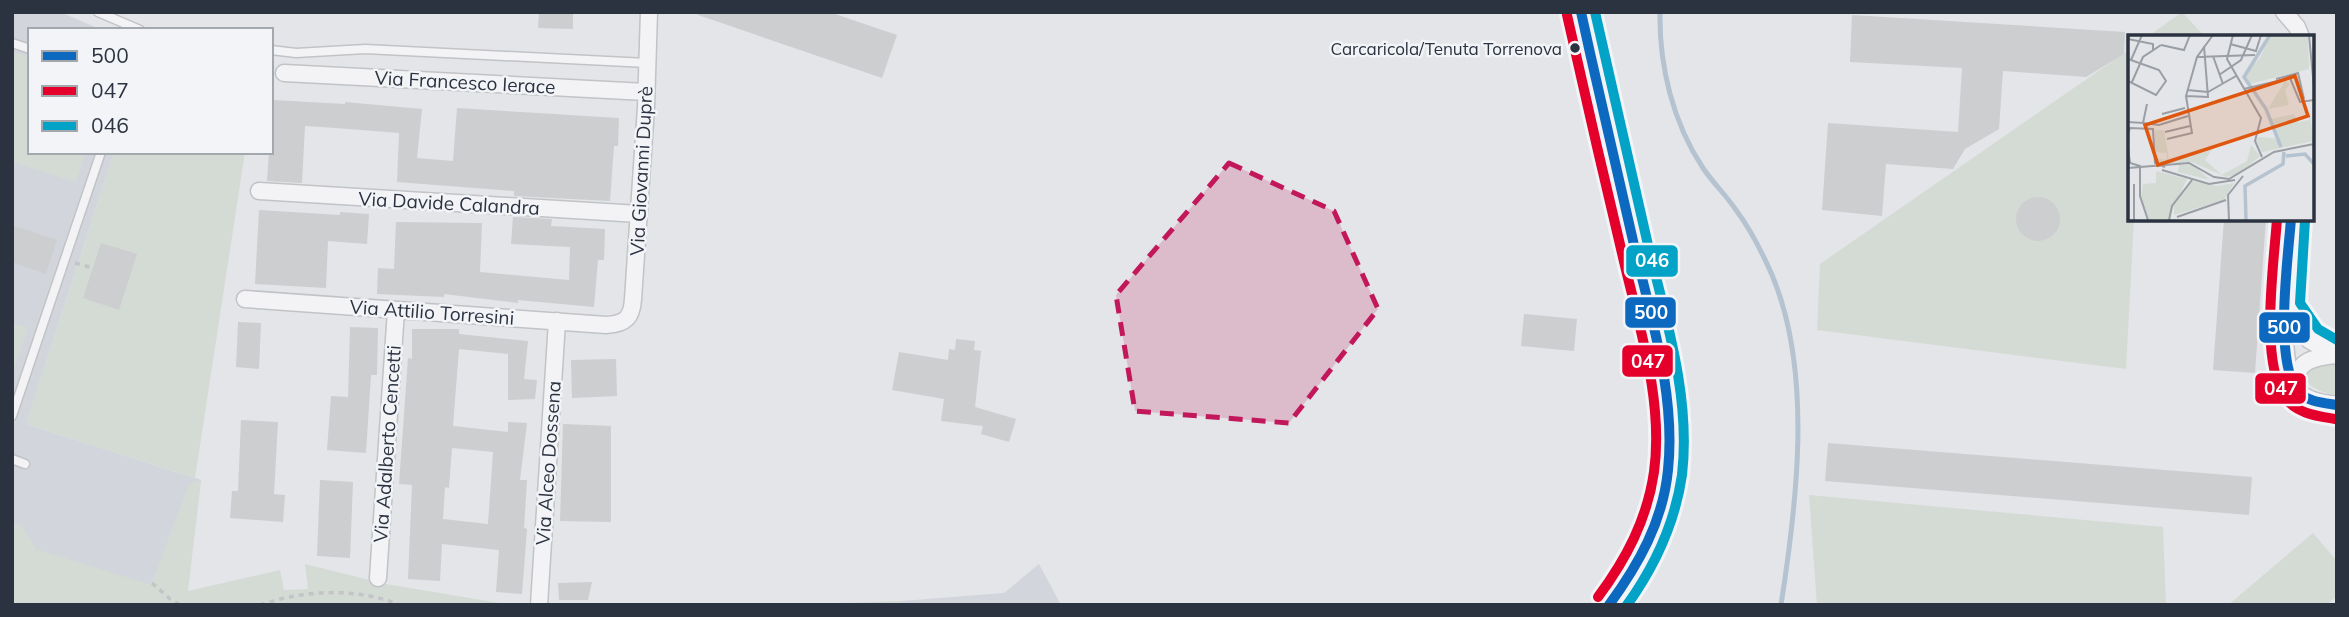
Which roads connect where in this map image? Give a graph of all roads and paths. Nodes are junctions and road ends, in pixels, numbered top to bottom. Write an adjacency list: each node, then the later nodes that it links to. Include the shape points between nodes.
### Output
1 (98, 12): 5 (lane)
2 (649, 12): 8 (street, Via Giovanni Duprè)
3 (1581, 12): 34 (street, via 1660,359 1668,419 1668,470 1657,522 1636,568)
4 (2284, 12): 6 (street)
5 (135, 28)
6 (2300, 35)
7 (273, 50): 8 (lane, via 365,49)
8 (647, 63): 10 (street, Via Giovanni Duprè)
9 (284, 73): 10 (street, Via Francesco Ierace)
10 (646, 92): 13 (street, Via Giovanni Duprè)
11 (100, 154): 15 (lane)
12 (259, 191): 13 (street, Via Davide Calandra)
13 (639, 214): 21 (street, Via Giovanni Duprè, via 632,309)
14 (2291, 220): 18 (street)
15 (66, 260): 16 (path); 25 (lane)
16 (93, 268)
17 (245, 299): 19 (street, Via Attilio Torresini)
18 (2286, 306): 22 (street, via 2303,334); 23 (street, via 2286,360)
19 (396, 310): 20 (street, Via Attilio Torresini); 28 (street, Via Adalberto Cencetti)
20 (558, 321): 21 (street, Via Attilio Torresini); 33 (street, Via Alceo Dossena)
21 (620, 323)
22 (2335, 356): 23 (street, via 2305,361)
23 (2293, 382): 24 (street, via 2306,396)
24 (2337, 405)
25 (12, 416)
26 (12, 459): 27 (lane)
27 (25, 464)
28 (378, 578)
29 (152, 583): 30 (path)
30 (180, 605)
31 (260, 605): 32 (path, via 302,595 344,593)
32 (400, 605)
33 (539, 605)
34 (1609, 605)

